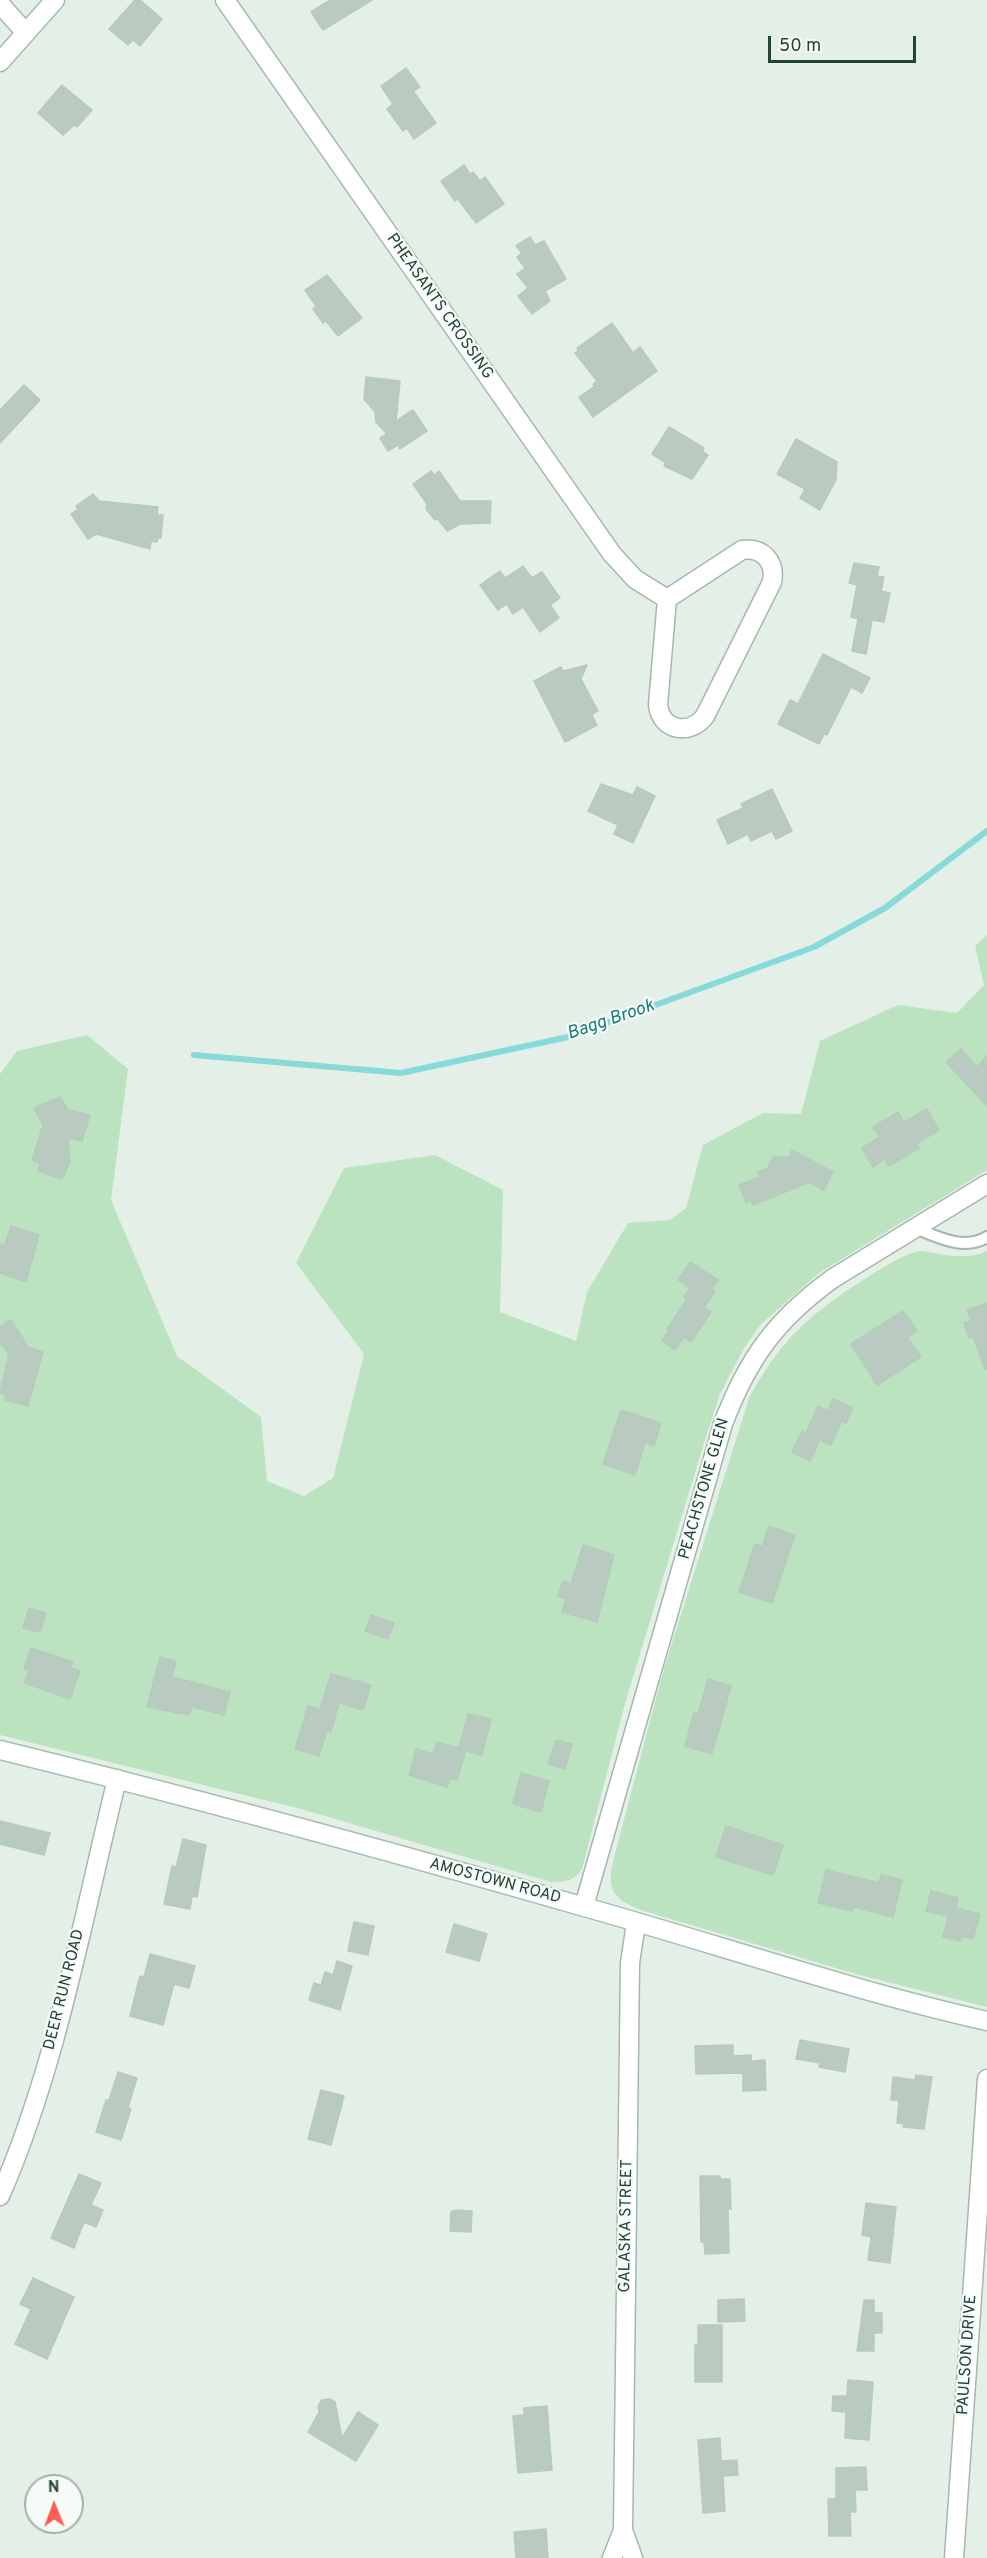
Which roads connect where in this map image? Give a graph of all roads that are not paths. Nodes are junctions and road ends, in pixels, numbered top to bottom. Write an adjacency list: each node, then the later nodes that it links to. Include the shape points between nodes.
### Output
1 (55, 0): 4 (street)
2 (225, 0): 6 (street, PHEASANTS CROSSING, via 612,554 635,579)
3 (0, 4): 4 (street)
4 (26, 33): 5 (street)
5 (0, 62)
6 (667, 599): 6 (street, via 659,709 670,725 685,729 705,716 772,582 772,566 759,551 742,550)
7 (987, 1184): 8 (street, PEACHSTONE GLEN)
8 (915, 1228): 9 (lane, via 961,1243 978,1242); 12 (street, PEACHSTONE GLEN, via 832,1279 790,1311 757,1352 740,1383 723,1424)
9 (987, 1236)
10 (0, 1750): 11 (street, AMOSTOWN ROAD)
11 (117, 1779): 12 (street, AMOSTOWN ROAD); 16 (street, DEER RUN ROAD, via 48,2058 22,2146)
12 (584, 1906): 13 (street, AMOSTOWN ROAD)
13 (636, 1923): 14 (street, AMOSTOWN ROAD, via 897,1999); 17 (street, GALASKA STREET, via 630,1963)
14 (987, 2021)
15 (987, 2079): 20 (street, PAULSON DRIVE)
16 (0, 2196)
17 (623, 2530): 18 (street, GALASKA STREET); 19 (street, GALASKA STREET)
18 (612, 2558)
19 (633, 2558)
20 (954, 2558)

